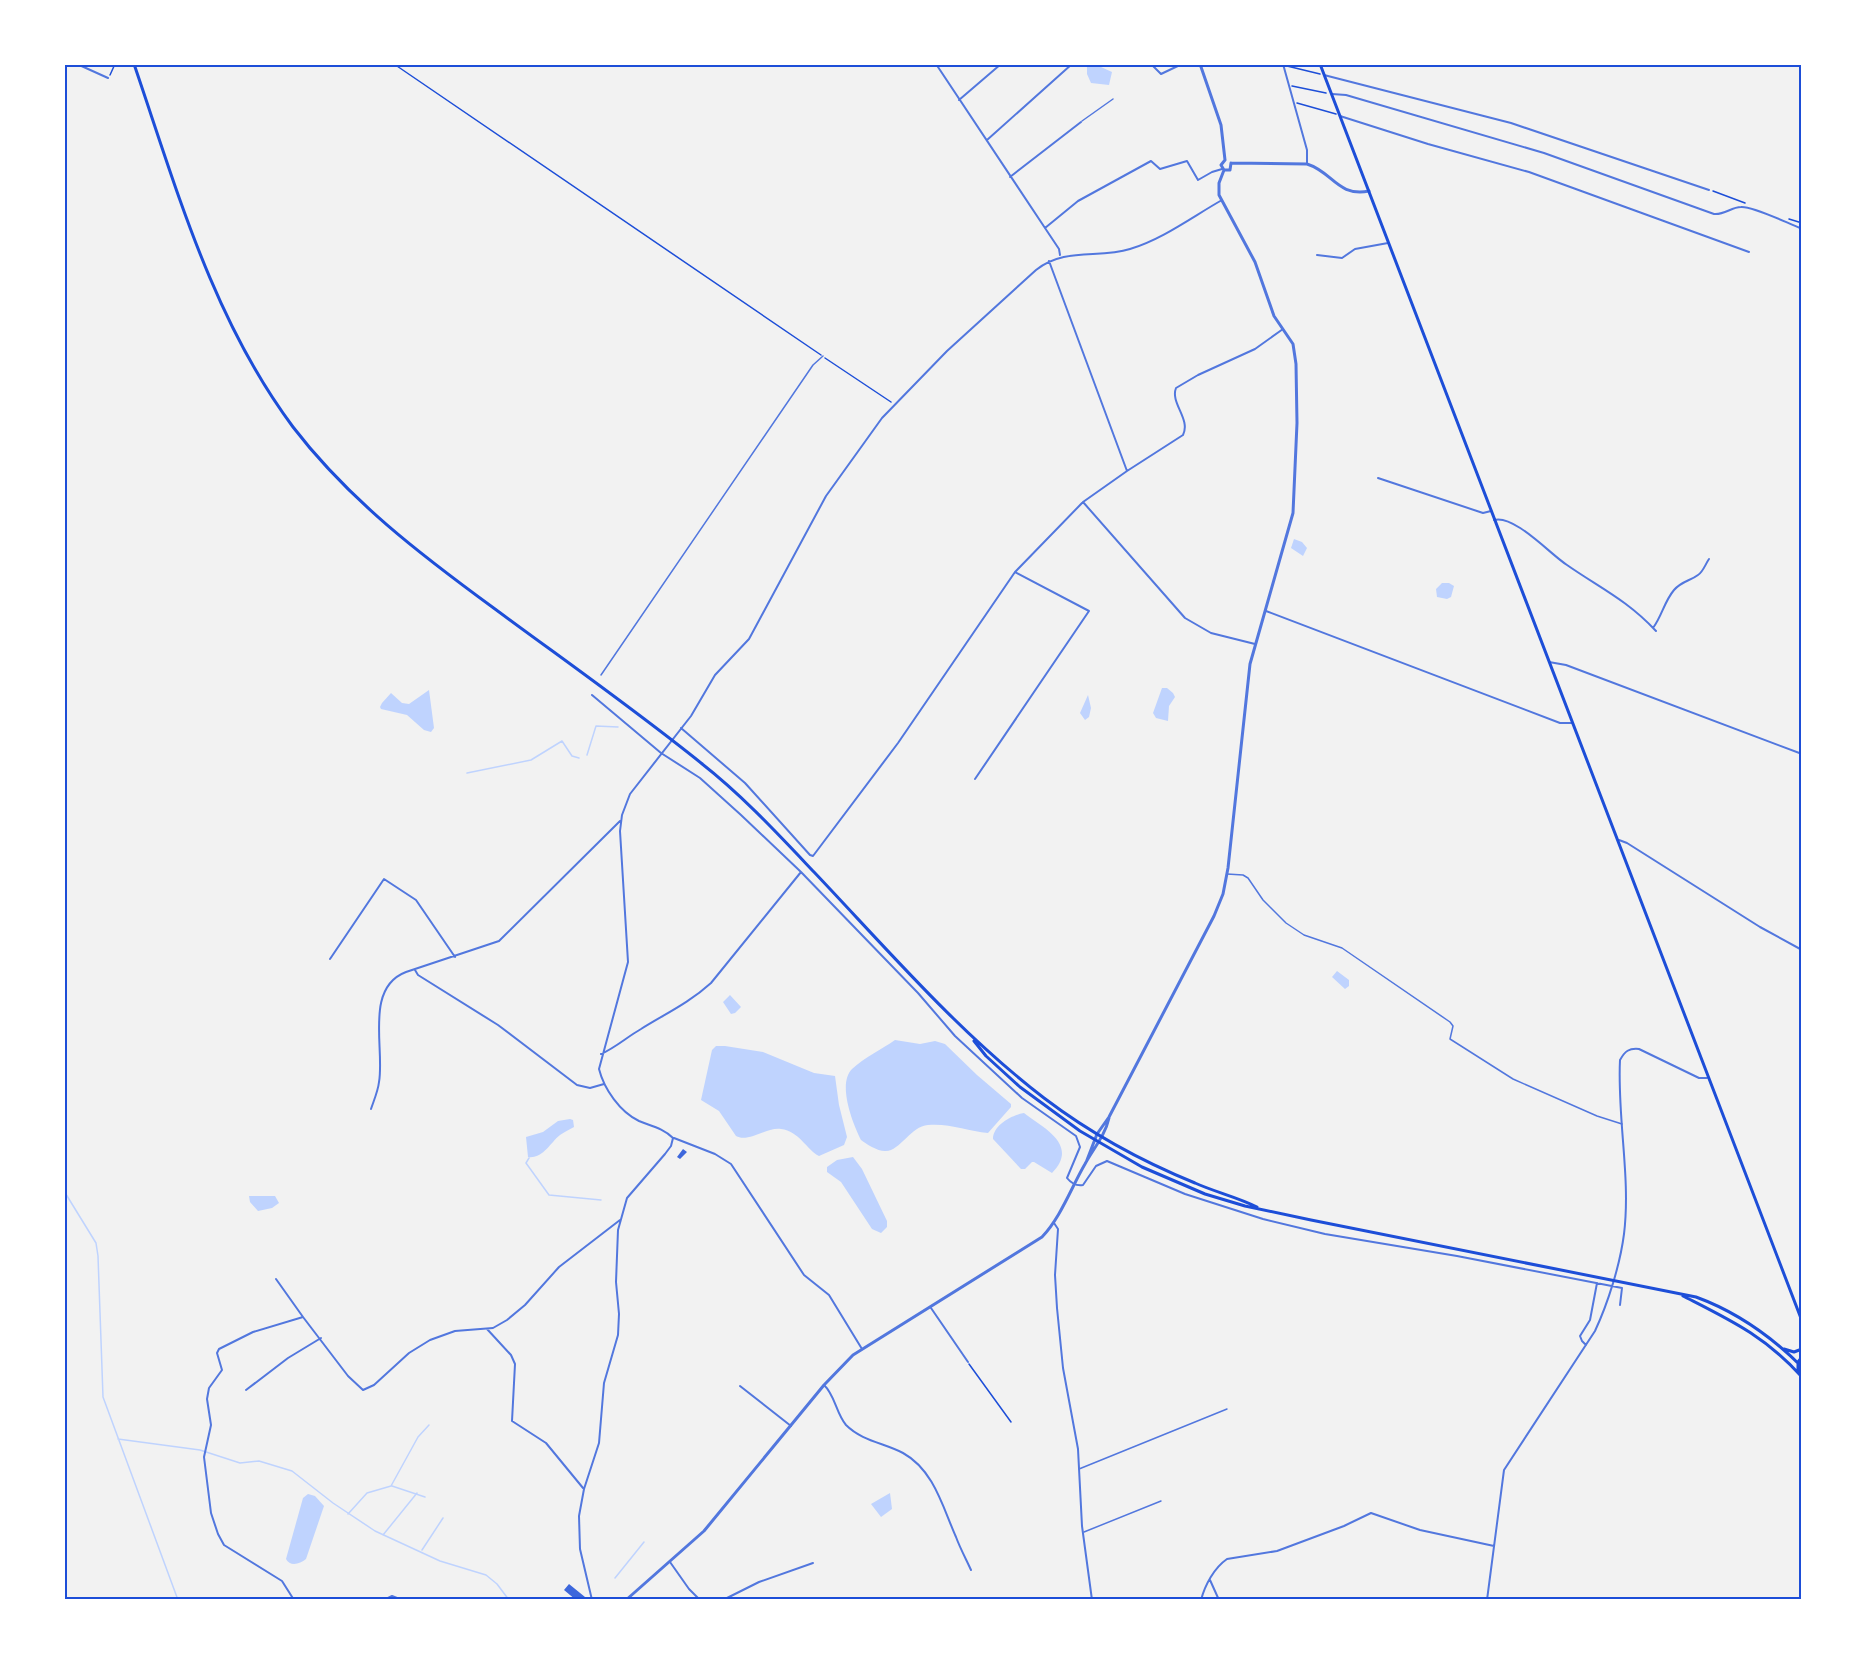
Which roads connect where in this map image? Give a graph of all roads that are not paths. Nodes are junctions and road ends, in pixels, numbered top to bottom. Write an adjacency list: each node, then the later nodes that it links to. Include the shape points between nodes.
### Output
1 (76, 64): 12 (street)
2 (134, 64): 61 (main road, via 223,310 259,376 305,442 347,489 428,560 733,790)
3 (936, 64): 15 (street)
4 (1001, 64): 15 (street)
5 (1072, 64): 18 (street)
6 (1151, 64): 7 (street, via 1161,74)
7 (1182, 64)
8 (1200, 64): 19 (street, via 1221,125)
9 (1320, 64): 11 (main road)
10 (1283, 65): 21 (street, via 1307,150)
11 (1324, 75): 13 (main road); 24 (street, via 1511,123)
12 (108, 78)
13 (1332, 94): 16 (main road); 28 (street, via 1544,153 1714,214 1746,207)
14 (1113, 99): 17 (lane)
15 (959, 100): 18 (street)
16 (1340, 116): 25 (main road); 30 (street, via 1529,172)
17 (1081, 122): 23 (street)
18 (986, 140): 23 (street)
19 (1225, 160): 20 (street); 22 (street, via 1221,164)
20 (1231, 163): 21 (street); 22 (street, via 1230,170)
21 (1307, 164): 25 (street, via 1348,191)
22 (1223, 170): 26 (street, via 1219,183); 27 (street, via 1198,180 1187,161 1160,169 1151,161 1078,201)
23 (1010, 177): 27 (street)
24 (1709, 190)
25 (1369, 191): 29 (main road)
26 (1221, 200): 32 (street, via 1132,248); 34 (street, via 1252,256)
27 (1045, 228): 32 (street)
28 (1800, 228)
29 (1389, 243): 31 (street, via 1355,249 1342,258); 39 (main road)
30 (1749, 252)
31 (1317, 255)
32 (1060, 256): 33 (street)
33 (1048, 261): 36 (street); 49 (street, via 894,404 826,496 749,639 716,675)
34 (1283, 329): 36 (street, via 1256,349 1176,388 1185,424 1183,435); 43 (street, via 1293,344 1296,364 1294,490 1291,522)
35 (823, 356): 46 (lane, via 813,365)
36 (1127, 471): 38 (street)
37 (1378, 478): 39 (street)
38 (1083, 502): 42 (street); 44 (street, via 1185,618 1211,633)
39 (1491, 512): 40 (main road)
40 (1494, 520): 41 (street, via 1506,520 1533,537 1565,564 1636,610 1654,629 1667,599 1681,583 1699,575); 45 (main road)
41 (1709, 558)
42 (1015, 572): 49 (street, via 898,743 813,856 745,783); 52 (street, via 1089,611)
43 (1266, 611): 44 (street); 48 (street, via 1560,723)
44 (1255, 644): 56 (street, via 1245,700)
45 (1549, 662): 48 (main road); 51 (street)
46 (601, 675)
47 (592, 694): 50 (street)
48 (1572, 723): 54 (main road)
49 (681, 728): 50 (street)
50 (661, 753): 53 (street, via 630,794); 55 (street, via 700,778)
51 (1802, 754)
52 (975, 779)
53 (620, 820): 58 (street, via 504,937); 62 (street, via 628,962)
54 (1616, 839): 57 (street); 63 (main road)
55 (801, 872): 62 (street, via 711,983 686,1004); 74 (street, via 955,1036 1016,1093 1078,1138 1079,1150 1067,1176)
56 (1227, 874): 66 (street, via 1214,916); 67 (lane, via 1248,878 1267,905 1298,931 1342,948 1450,1022 1450,1038 1513,1079)
57 (1802, 950)
58 (455, 957): 59 (street, via 416,900 384,879); 60 (street)
59 (330, 959)
60 (415, 970): 64 (street, via 498,1025 577,1085 590,1088); 65 (street, via 395,977 382,996 379,1082)
61 (970, 1037): 68 (main road, via 1045,1099); 71 (main road, via 1020,1087)
62 (602, 1054): 64 (street, via 599,1070)
63 (1707, 1078): 67 (street, via 1699,1078 1642,1050 1625,1052 1620,1060); 84 (main road)
64 (604, 1084): 70 (street, via 632,1116)
65 (372, 1109)
66 (1109, 1117): 68 (street); 69 (street)
67 (1623, 1125): 87 (street, via 1622,1247 1608,1298)
68 (1097, 1134): 69 (main road); 71 (street)
69 (1102, 1137): 72 (street); 75 (main road, via 1176,1175)
70 (673, 1138): 76 (street, via 665,1154 627,1198); 88 (street, via 731,1164 804,1275 829,1295)
71 (1094, 1140): 72 (main road); 73 (street)
72 (1099, 1143): 73 (street); 75 (main road, via 1181,1184)
73 (1087, 1160): 74 (street)
74 (1074, 1183): 77 (street); 79 (street, via 1083,1185 1096,1166 1107,1161 1185,1194 1272,1222)
75 (1257, 1207): 80 (main road)
76 (620, 1220): 85 (street, via 559,1267 516,1313); 102 (street, via 616,1275 618,1335 604,1383 599,1443)
77 (1054, 1223): 82 (street, via 1035,1242); 101 (street, via 1058,1229 1055,1275 1063,1368)
78 (276, 1279): 83 (street)
79 (1597, 1283): 81 (street, via 1622,1288); 87 (street, via 1590,1320 1580,1336)
80 (1679, 1295): 89 (main road, via 1696,1297 1727,1311); 92 (main road, via 1739,1325)
81 (1620, 1305)
82 (930, 1307): 88 (street); 93 (street)
83 (303, 1317): 86 (street); 110 (street, via 253,1332 218,1350 222,1370 208,1393 211,1425 204,1448 211,1513 222,1541 282,1581)
84 (1802, 1321)
85 (487, 1329): 86 (street, via 455,1331 430,1340 363,1390); 102 (street, via 515,1364 512,1420 546,1443)
86 (321, 1338): 98 (street)
87 (1586, 1345): 105 (street, via 1504,1470)
88 (862, 1349): 96 (street)
89 (1783, 1349): 90 (main road); 94 (main road)
90 (1802, 1349)
91 (1802, 1357): 94 (main road)
92 (1786, 1360): 94 (main road); 95 (main road)
93 (968, 1362)
94 (1800, 1365): 95 (main road)
95 (1800, 1376)
96 (824, 1385): 100 (street); 108 (street, via 846,1425 868,1440 904,1454 925,1472 943,1501)
97 (740, 1386): 100 (street)
98 (246, 1390)
99 (1227, 1408): 101 (lane)
100 (790, 1426): 106 (street, via 704,1531)
101 (1079, 1469): 104 (street)
102 (584, 1489): 113 (street, via 579,1516 580,1549)
103 (1161, 1501): 104 (lane)
104 (1083, 1533): 117 (street)
105 (1494, 1546): 109 (street, via 1420,1530 1371,1513 1277,1551 1227,1559); 120 (street)
106 (670, 1562): 114 (street); 115 (street)
107 (813, 1563): 116 (street)
108 (971, 1570)
109 (1210, 1580): 118 (street); 119 (street)
110 (294, 1599)
111 (384, 1599): 112 (street)
112 (402, 1599)
113 (592, 1599)
114 (626, 1599)
115 (700, 1599)
116 (723, 1599)
117 (1092, 1599)
118 (1201, 1599)
119 (1219, 1599)
120 (1487, 1599)

